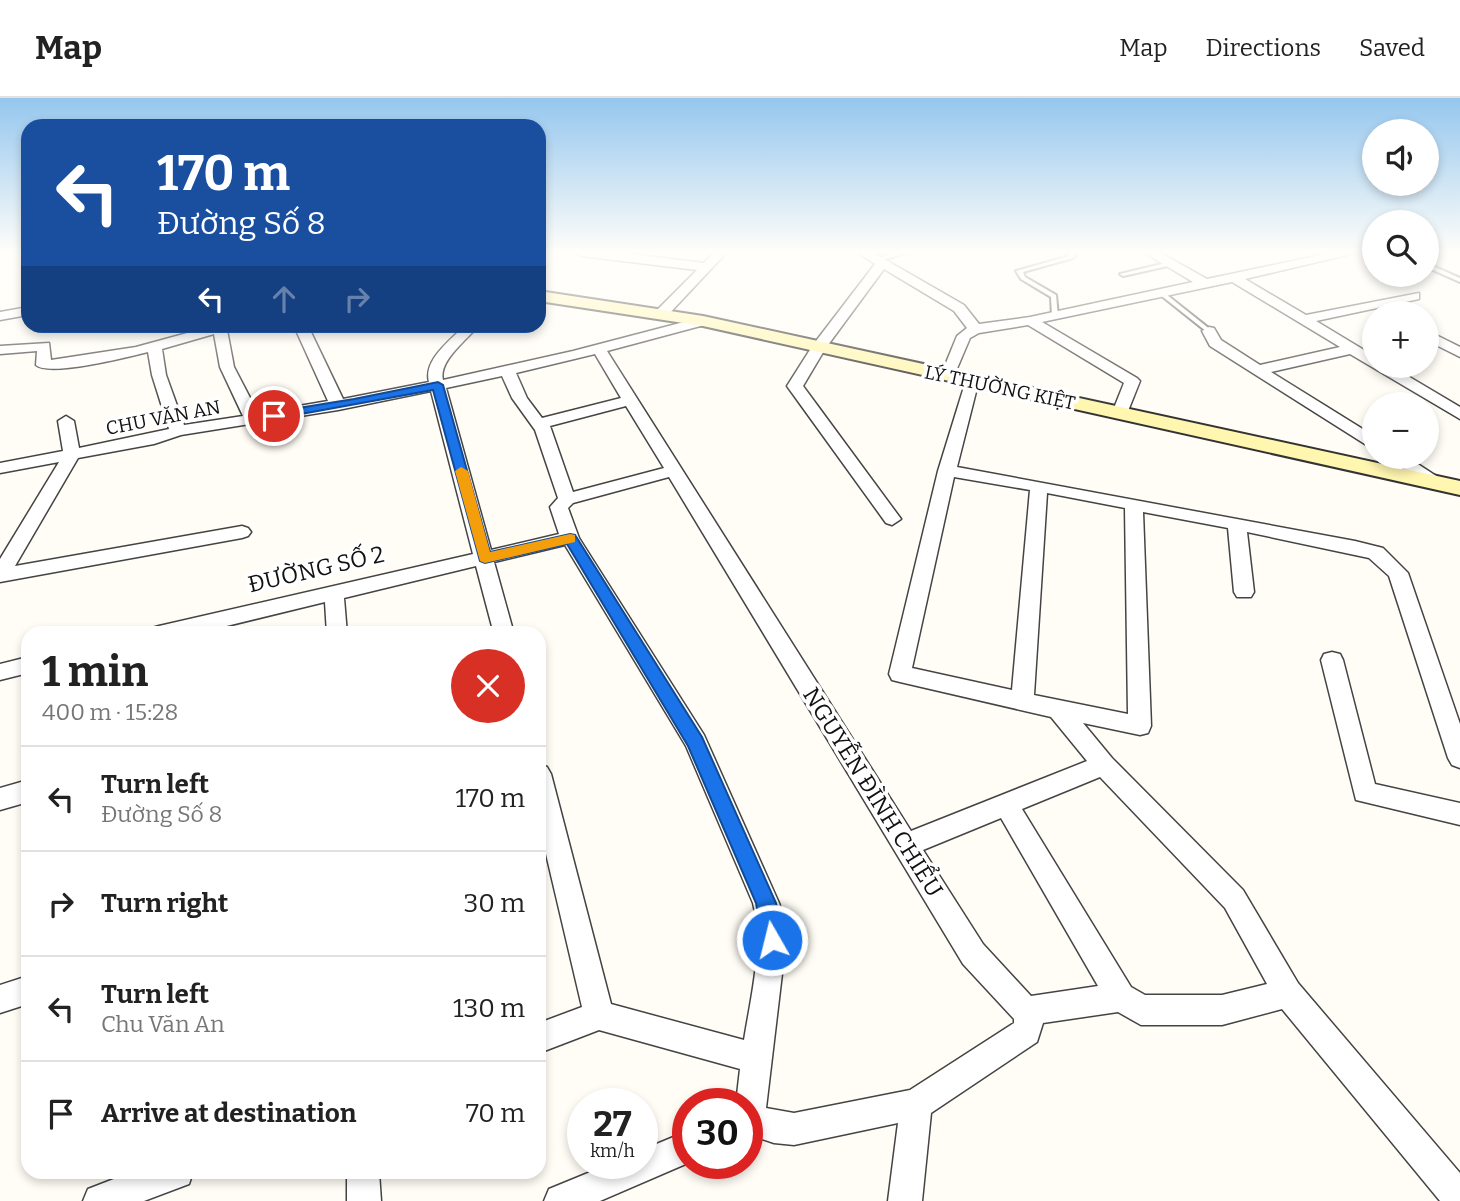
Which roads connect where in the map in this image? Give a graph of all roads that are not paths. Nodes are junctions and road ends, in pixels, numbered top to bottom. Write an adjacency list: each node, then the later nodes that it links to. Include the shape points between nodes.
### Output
1 (593, 303): 12 (street, LÝ THƯỜNG KIỆT)
2 (671, 303): 12 (street)
3 (850, 303): 27 (street)
4 (951, 303): 19 (street)
5 (1054, 303): 14 (lane)
6 (1110, 303): 14 (street)
7 (1174, 303): 20 (lane)
8 (1276, 303): 11 (street)
9 (1362, 307): 16 (street)
10 (21, 312): 13 (street)
11 (1290, 312): 15 (street); 16 (street)
12 (662, 313): 17 (street, LÝ THƯỜNG KIỆT)
13 (0, 316)
14 (1055, 316): 18 (street)
15 (1272, 316)
16 (1304, 320): 28 (street)
17 (703, 321): 27 (street, LÝ THƯỜNG KIỆT); 30 (street, CHU VĂN AN)
18 (1030, 321): 19 (street); 41 (street, via 1132,381)
19 (975, 329): 35 (street, via 964,336)
20 (1209, 331): 34 (street, via 1215,343)
21 (200, 333): 26 (street)
22 (224, 333): 43 (street, via 227,367)
23 (304, 333): 40 (street)
24 (465, 333): 38 (street, via 435,368)
25 (1439, 341): 31 (street)
26 (154, 345): 29 (street, via 119,356 43,365 44,346); 46 (street)
27 (818, 348): 35 (street, LÝ THƯỜNG KIỆT); 58 (street, via 796,383 797,391)
28 (1352, 349): 32 (street); 34 (street)
29 (0, 350)
30 (600, 351): 33 (street, CHU VĂN AN); 39 (street, NGUYỄN ĐÌNH CHIỂU)
31 (1460, 353)
32 (1362, 355)
33 (507, 370): 38 (street, CHU VĂN AN); 45 (street)
34 (1258, 370): 47 (street)
35 (948, 375): 37 (street, LÝ THƯỜNG KIỆT)
36 (1401, 378): 42 (street)
37 (972, 380): 41 (street, LÝ THƯỜNG KIỆT); 52 (street)
38 (438, 385): 40 (street, CHU VĂN AN); 62 (street)
39 (632, 400): 45 (street, via 544,421); 51 (street, NGUYỄN ĐÌNH CHIỂU)
40 (338, 405): 43 (street, CHU VĂN AN)
41 (1120, 413): 53 (street, LÝ THƯỜNG KIỆT)
42 (1460, 414)
43 (253, 419): 46 (street, CHU VĂN AN)
44 (66, 421): 48 (street)
45 (540, 426): 56 (street)
46 (178, 431): 48 (street, CHU VĂN AN)
47 (1362, 435)
48 (72, 454): 49 (street, CHU VĂN AN); 63 (street)
49 (0, 468)
50 (1415, 469): 53 (street)
51 (676, 470): 56 (street); 81 (street, NGUYỄN ĐÌNH CHIỂU)
52 (947, 471): 54 (street); 72 (street, via 900,674)
53 (1438, 483): 55 (street, LÝ THƯỜNG KIỆT)
54 (1039, 486): 57 (street); 72 (street)
55 (1460, 488)
56 (568, 499): 61 (street, via 559,507)
57 (1134, 504): 59 (street); 73 (street, via 1140,726)
58 (892, 519)
59 (1237, 524): 65 (street); 74 (street, via 1355,547 1387,560 1398,573)
60 (242, 532): 63 (street)
61 (570, 538): 62 (street, ĐƯỜNG SỐ 2); 89 (street, via 696,743 766,903 772,940)
62 (485, 558): 64 (street, ĐƯỜNG SỐ 2); 68 (street)
63 (0, 575)
64 (334, 591): 66 (street, ĐƯỜNG SỐ 2); 67 (street)
65 (1244, 592)
66 (192, 626)
67 (336, 626)
68 (502, 626)
69 (1332, 660): 80 (street, via 1365,792)
70 (21, 667): 71 (street)
71 (0, 672)
72 (1022, 701): 73 (street)
73 (1058, 709): 75 (street)
74 (1460, 758)
75 (1104, 765): 79 (street); 83 (street, via 1234,899)
76 (21, 793): 77 (street)
77 (0, 799)
78 (546, 802): 87 (street)
79 (1007, 806): 81 (street); 84 (street)
80 (1460, 814)
81 (905, 845): 86 (street, NGUYỄN ĐÌNH CHIỂU, via 973,954)
82 (21, 992): 85 (street)
83 (1288, 993): 84 (street, via 1222,1010 1141,1010); 96 (street)
84 (1121, 997): 86 (street)
85 (0, 999)
86 (1026, 1011): 91 (street, via 1027,1032)
87 (599, 1015): 88 (street); 89 (street)
88 (546, 1035)
89 (757, 1059): 90 (street)
90 (753, 1088)
91 (916, 1104): 92 (street, via 794,1129); 100 (street)
92 (763, 1123)
93 (672, 1154): 99 (street)
94 (158, 1179): 97 (street)
95 (363, 1179): 98 (street)
96 (1460, 1199)
97 (100, 1201)
98 (364, 1201)
99 (561, 1201)
100 (905, 1201)

